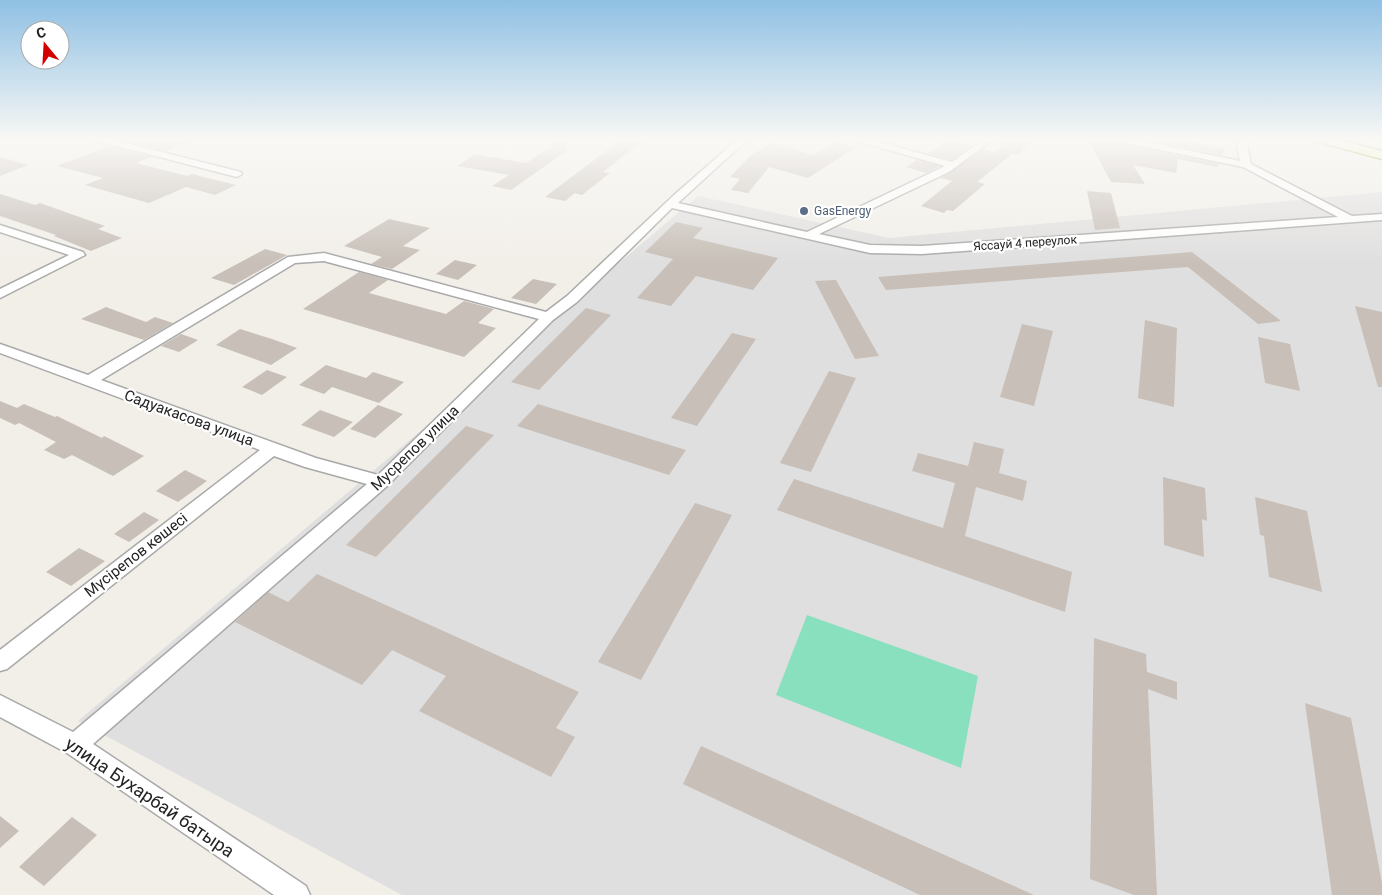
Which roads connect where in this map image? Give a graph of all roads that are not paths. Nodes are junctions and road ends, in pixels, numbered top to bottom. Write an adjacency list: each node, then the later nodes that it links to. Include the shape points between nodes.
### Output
1 (697, 181): 4 (street, Мусрепов улица)
2 (921, 181): 8 (street)
3 (1275, 181): 6 (street)
4 (671, 205): 8 (street, Яссауй 4 переулок); 10 (street, Мусрепов улица, via 572,299)
5 (1382, 217): 6 (street, Яссауй 4 переулок)
6 (1349, 218): 8 (street, Яссауй 4 переулок, via 922,250 870,249)
7 (0, 228): 9 (street, via 79,255)
8 (807, 236)
9 (0, 294)
10 (548, 317): 12 (street, via 324,258 292,260); 14 (street, Мусрепов улица)
11 (0, 348): 12 (street, Садуакасова улица)
12 (90, 381): 13 (street, Садуакасова улица)
13 (272, 449): 14 (street, Садуакасова улица); 15 (street, Мүсірепов көшесі)
14 (381, 482): 17 (street, Мусрепов улица)
15 (0, 662)
16 (0, 705): 17 (street, улица Бухарбай батыра)
17 (75, 745): 18 (street, улица Бухарбай батыра)
18 (297, 895)

